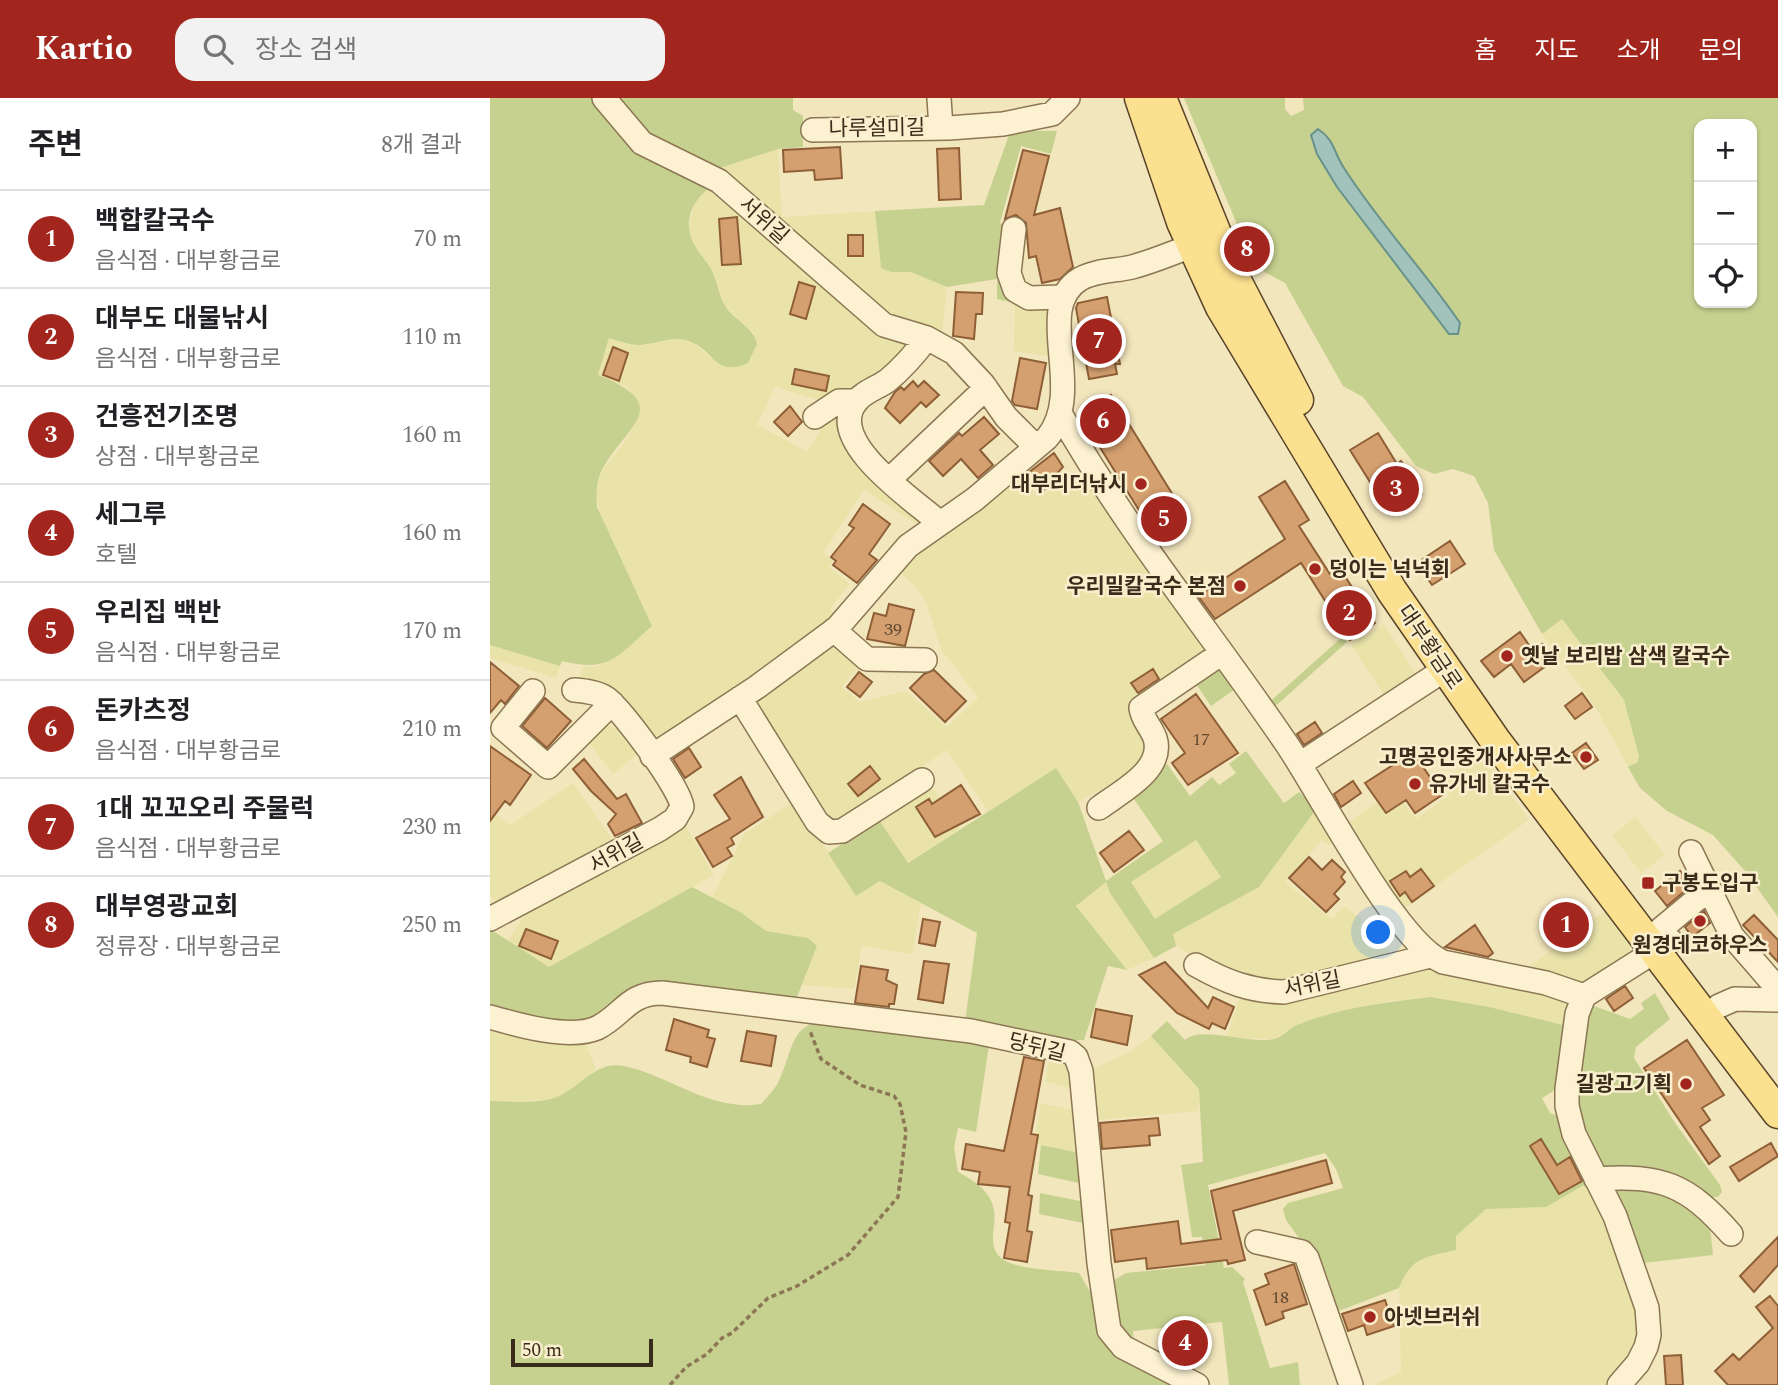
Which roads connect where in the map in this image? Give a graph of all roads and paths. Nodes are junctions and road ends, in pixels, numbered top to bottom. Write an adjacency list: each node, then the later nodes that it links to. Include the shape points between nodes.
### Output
1 (604, 98): 11 (street, 서위길, via 642,143 719,181 872,316 895,329)
2 (939, 98): 6 (street, 나루설미길)
3 (1068, 98): 6 (street, 나루설미길, via 1052,114 1003,124)
4 (1140, 98): 9 (main road, 대부황금로)
5 (1161, 98): 9 (main road, 대부황금로)
6 (941, 128): 7 (street, 나루설미길)
7 (813, 130)
8 (1014, 229): 10 (street, via 1009,273 1015,290 1029,298)
9 (1204, 240): 10 (street, via 1139,265 1090,275); 22 (main road, 대부황금로, via 1246,352); 34 (main road, 대부황금로, via 1419,600)
10 (1063, 297): 14 (street, via 1059,321)
11 (927, 338): 12 (street, 서위길, via 954,353); 13 (street, via 900,370)
12 (986, 388): 16 (street, 서위길, via 1006,417); 17 (street)
13 (856, 401): 15 (street, via 839,401); 17 (street, via 850,413 853,441)
14 (1061, 415): 16 (street); 20 (street)
15 (815, 417)
16 (1037, 447): 18 (street)
17 (890, 480): 18 (street)
18 (940, 523): 19 (street, via 897,556)
19 (834, 630): 21 (street, via 867,659); 25 (street)
20 (1222, 653): 28 (street); 30 (street, via 1142,708 1154,736 1155,758 1142,776)
21 (925, 660)
22 (1444, 670): 28 (street); 34 (main road, 대부황금로)
23 (574, 690): 26 (street, via 595,693)
24 (533, 691): 26 (street, via 503,728 548,767)
25 (740, 698): 27 (street); 29 (street, via 817,822 829,832 842,831)
26 (612, 703): 27 (street, 서위길)
27 (652, 756): 33 (street, 서위길, via 681,799 675,819)
28 (1300, 765): 35 (street, via 1382,896)
29 (922, 780)
30 (1099, 808)
31 (1691, 852): 32 (street)
32 (1708, 890): 34 (street); 37 (street, via 1732,936)
33 (490, 919)
34 (1663, 940): 38 (street); 40 (main road, 대부황금로); 44 (main road, 대부황금로)
35 (1430, 956): 36 (street, 서위길, via 1284,992 1226,982); 38 (street)
36 (1196, 965)
37 (1778, 989)
38 (1584, 996): 45 (street, via 1577,1014 1567,1106)
39 (1778, 1000): 40 (street, via 1735,999)
40 (1719, 1006): 43 (main road, 대부황금로)
41 (794, 1008): 42 (street, 당뒤길, via 662,992 641,995 587,1031 533,1028); 48 (path, via 814,1037 821,1059 860,1085 894,1096 900,1104 906,1132 898,1197 848,1255 768,1298); 49 (street, 당뒤길, via 971,1031 1063,1049 1076,1057 1110,1330 1123,1348)
42 (490, 1017)
43 (1778, 1083)
44 (1778, 1113)
45 (1596, 1179): 46 (street, via 1669,1183 1697,1199); 51 (street, via 1621,1231 1649,1324 1646,1347)
46 (1731, 1234)
47 (1257, 1242): 50 (street, via 1302,1252 1307,1258)
48 (670, 1385)
49 (1197, 1385)
50 (1351, 1385)
51 (1619, 1385)

